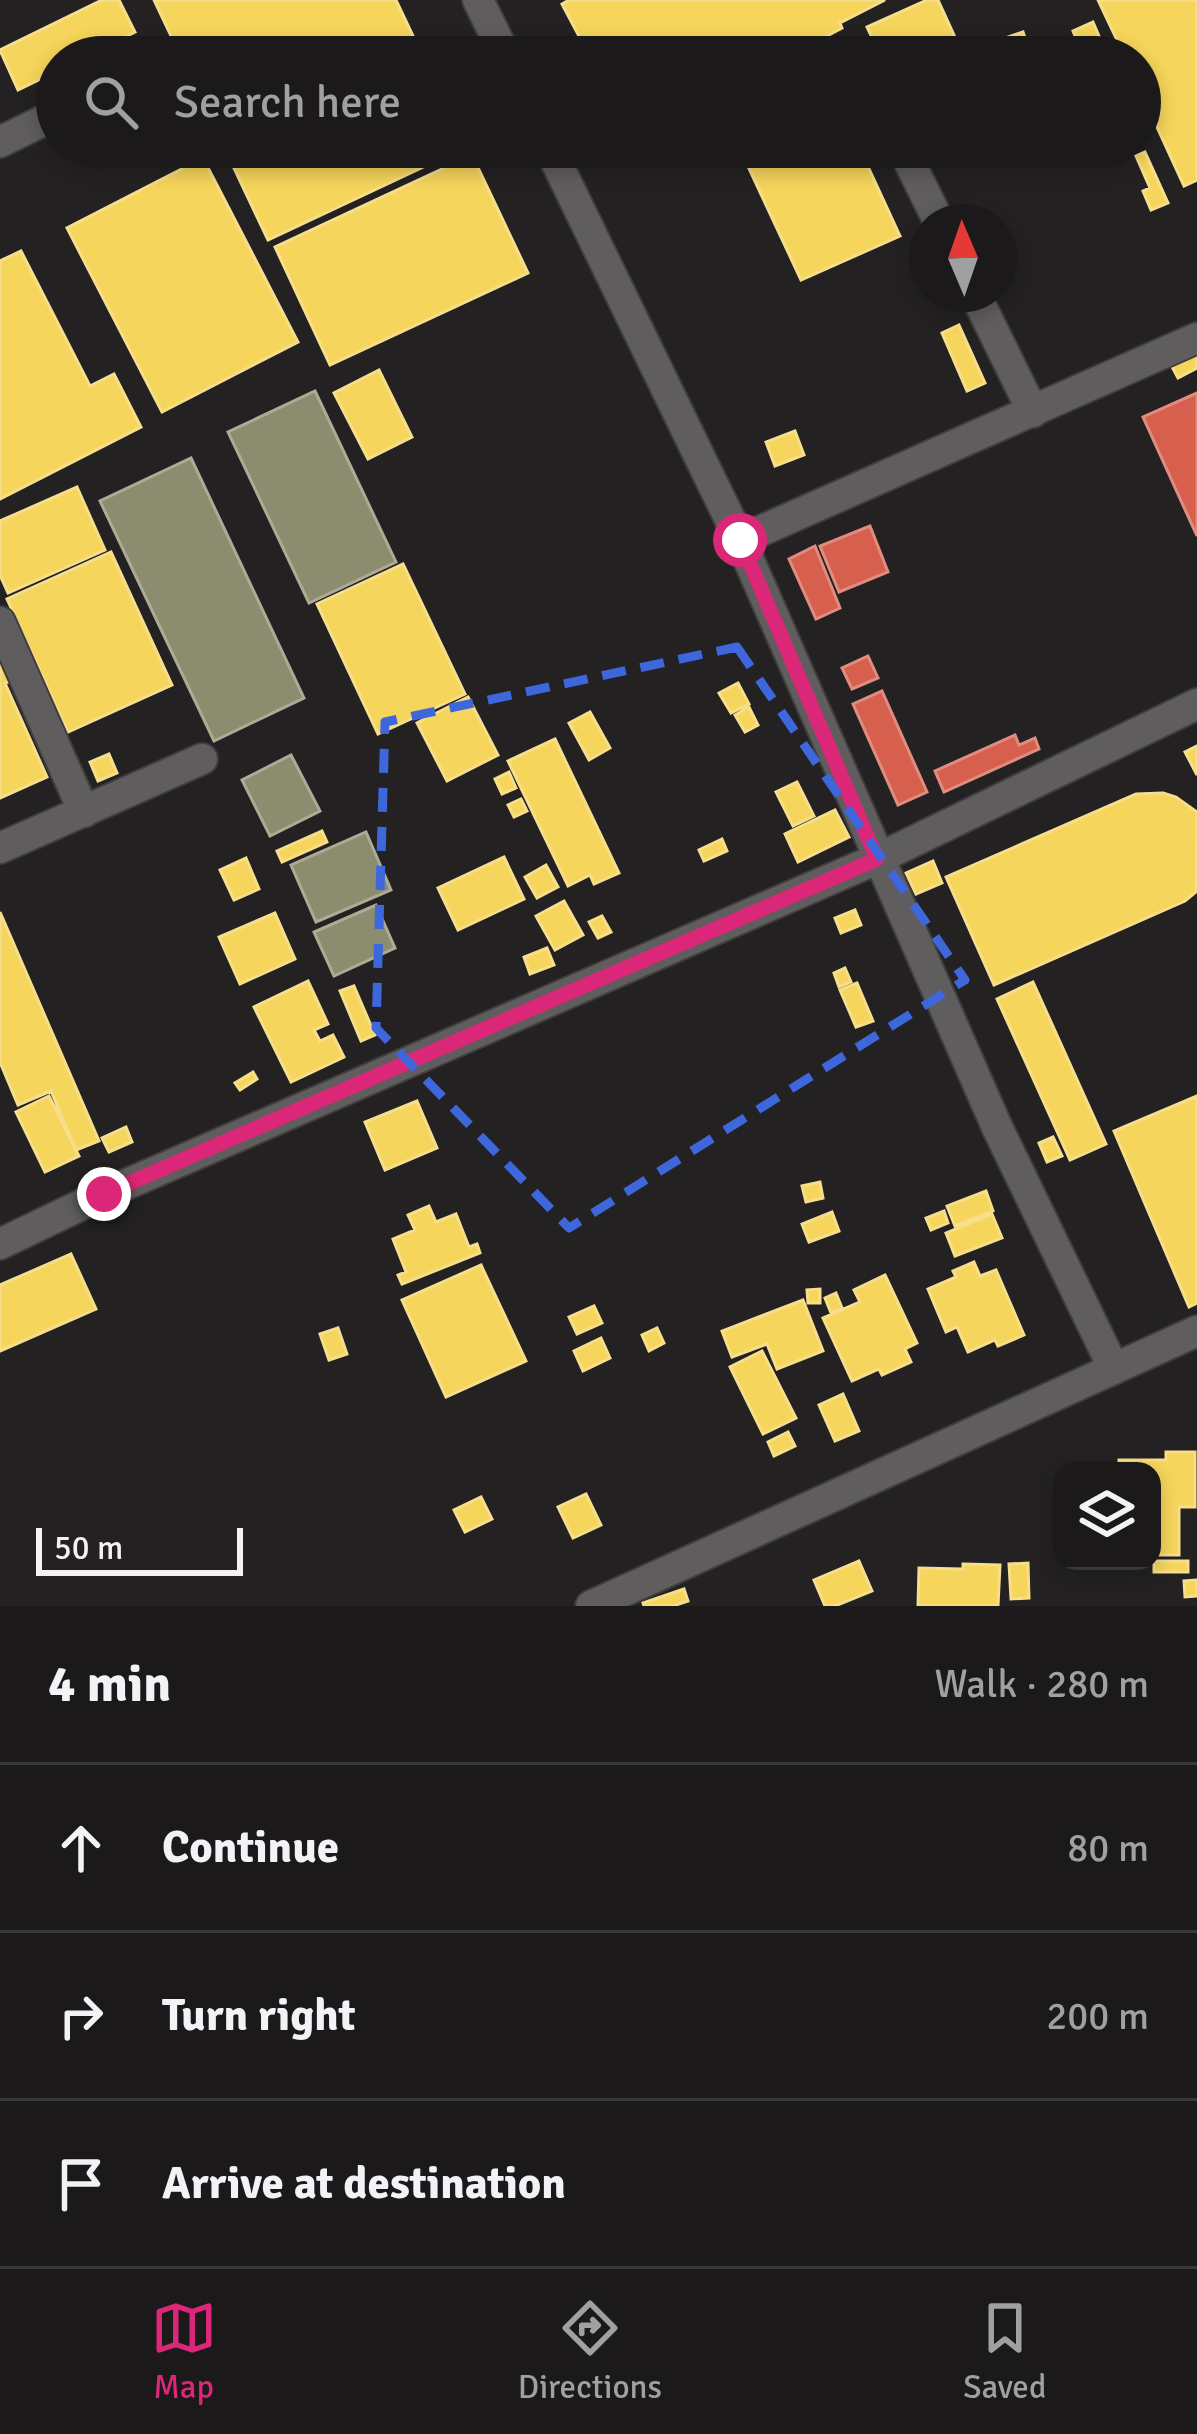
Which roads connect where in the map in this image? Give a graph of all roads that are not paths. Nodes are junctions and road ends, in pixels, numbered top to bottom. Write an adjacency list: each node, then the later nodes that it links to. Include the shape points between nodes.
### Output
1 (478, 0): 2 (street)
2 (496, 36)
3 (36, 124): 4 (street)
4 (0, 142)
5 (559, 168): 11 (street)
6 (912, 168): 7 (street)
7 (930, 204)
8 (984, 312): 10 (street)
9 (1197, 338): 10 (street)
10 (1033, 412): 11 (street)
11 (740, 540): 17 (street)
12 (0, 622): 15 (street)
13 (1197, 704): 17 (street)
14 (202, 760): 15 (street)
15 (84, 812): 16 (street)
16 (0, 848)
17 (877, 859): 18 (street); 20 (street)
18 (0, 1244)
19 (1197, 1330): 20 (street)
20 (1114, 1369): 21 (street)
21 (591, 1606)

